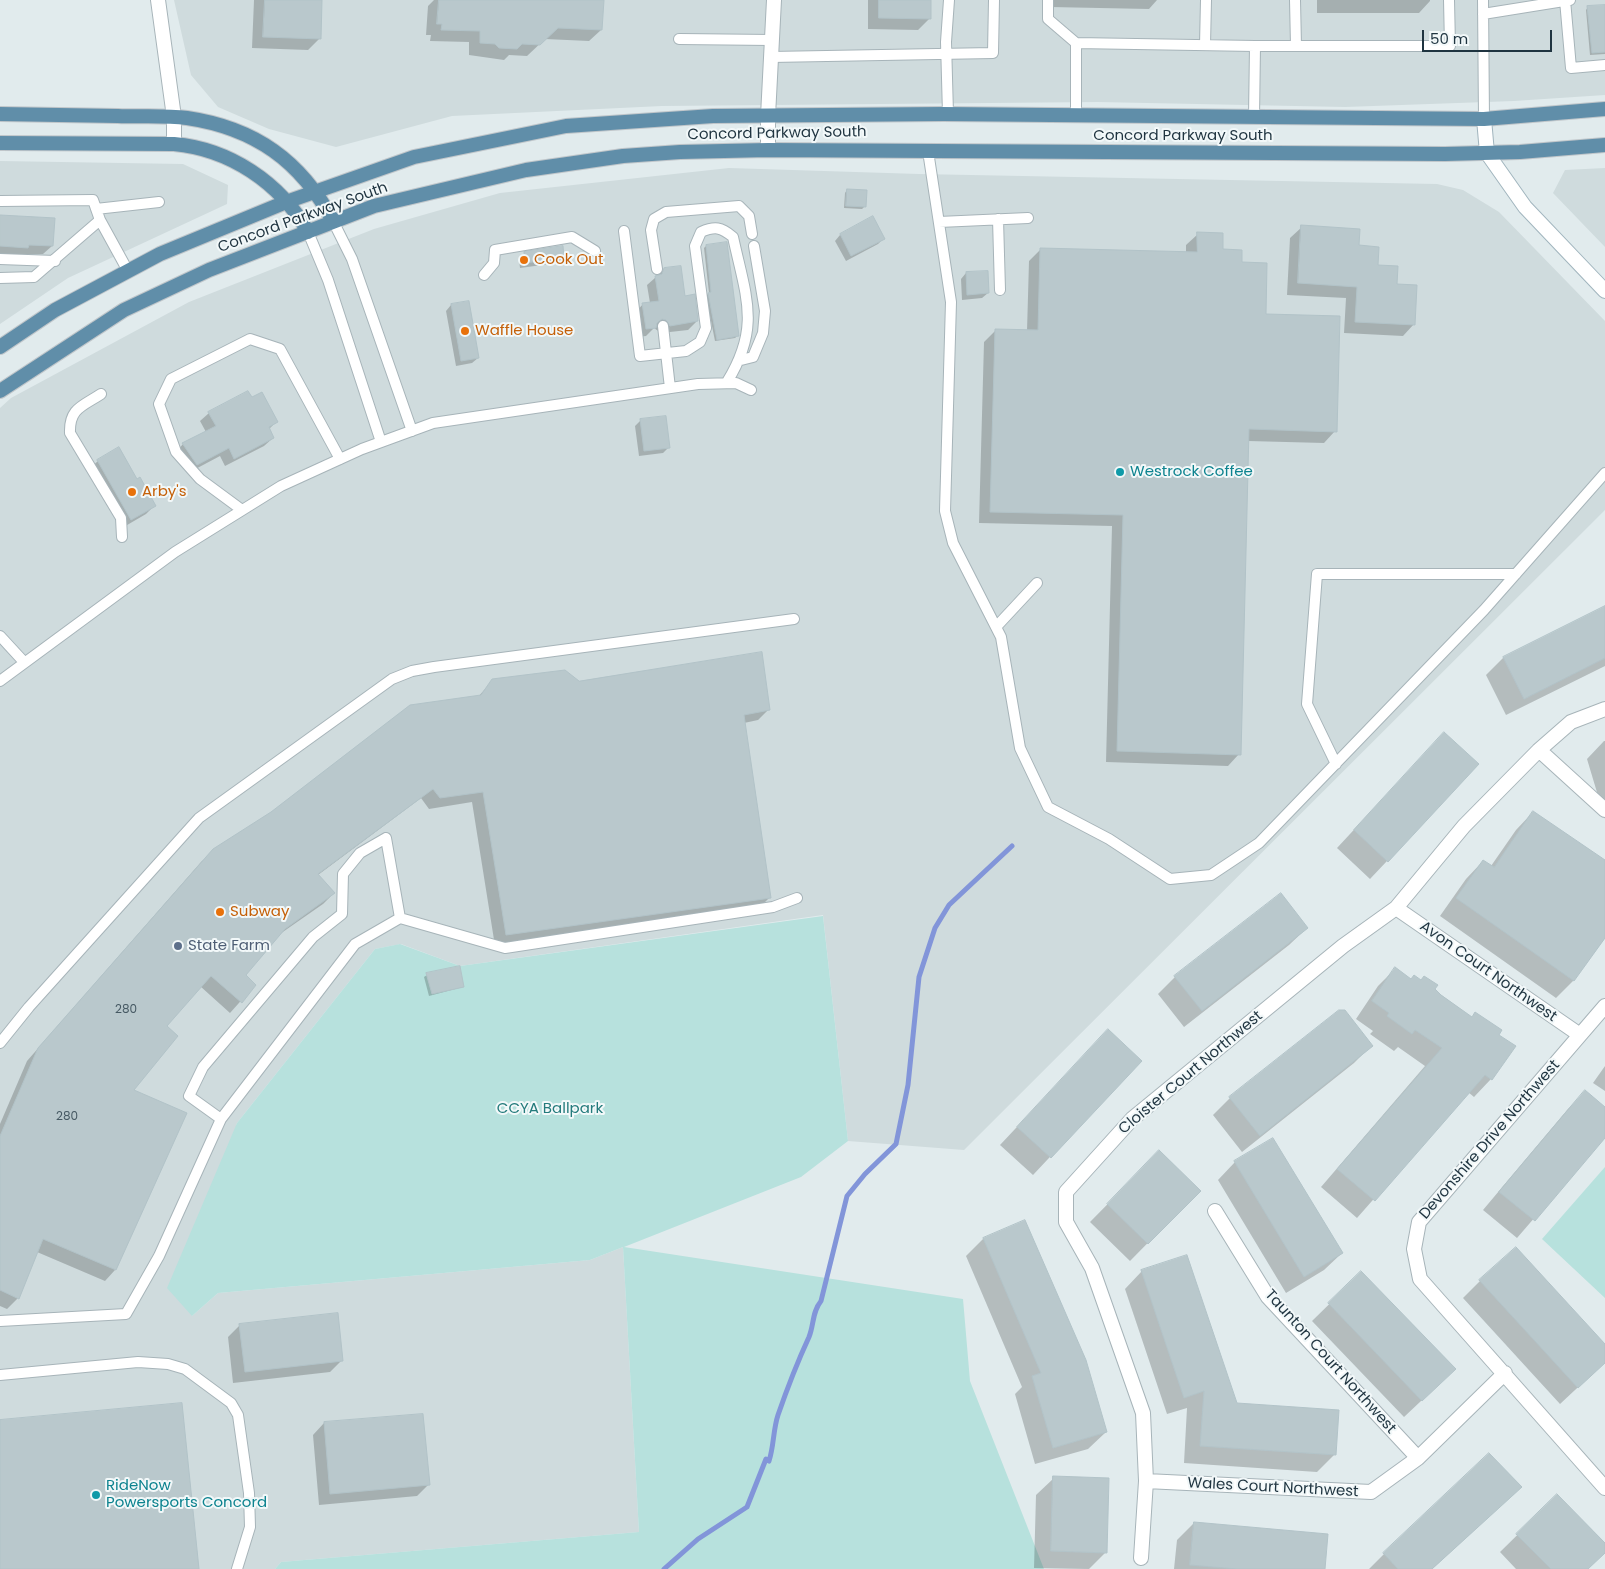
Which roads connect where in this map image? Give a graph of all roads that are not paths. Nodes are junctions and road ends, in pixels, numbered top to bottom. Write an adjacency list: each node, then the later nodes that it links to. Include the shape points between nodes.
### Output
1 (158, 0): 27 (street)
2 (774, 0): 14 (street)
3 (949, 0): 19 (lane)
4 (994, 0): 19 (lane, via 993,52)
5 (1048, 0): 15 (lane, via 1048,19)
6 (1206, 0): 16 (lane)
7 (1295, 0): 18 (lane)
8 (1449, 0): 18 (lane, via 1450,46)
9 (1483, 0): 12 (lane)
10 (1565, 0): 11 (lane); 12 (lane); 21 (lane, via 1570,68)
11 (1570, 0)
12 (1484, 14): 29 (lane)
13 (679, 39): 14 (lane)
14 (772, 40): 20 (street)
15 (1076, 43): 16 (lane); 26 (lane)
16 (1205, 45): 17 (lane)
17 (1255, 46): 18 (lane); 28 (lane)
18 (1296, 46)
19 (946, 52): 20 (lane); 24 (lane)
20 (771, 57): 25 (street)
21 (1605, 65)
22 (1605, 109): 29 (main road, Concord Parkway South)
23 (0, 114): 27 (main road)
24 (948, 114): 25 (main road, Concord Parkway South); 26 (main road, Concord Parkway South)
25 (768, 116): 33 (street); 36 (main road, Concord Parkway South, via 713,116 566,126 414,157)
26 (1076, 116): 28 (main road, Concord Parkway South)
27 (174, 117): 31 (street); 36 (main road, via 216,124 252,139 289,161)
28 (1254, 118): 29 (main road, Concord Parkway South)
29 (1484, 118): 35 (street)
30 (0, 143): 31 (main road)
31 (174, 144): 39 (main road, via 200,148 239,163)
32 (1605, 145): 35 (main road, Concord Parkway South)
33 (768, 150): 34 (main road, Concord Parkway South); 44 (main road, Concord Parkway South, via 623,156 526,170 374,206)
34 (928, 150): 35 (main road, Concord Parkway South); 45 (lane)
35 (1487, 152): 58 (street, via 1525,207)
36 (315, 190): 39 (main road, Concord Parkway South); 44 (main road)
37 (0, 201): 40 (lane, via 93,200)
38 (159, 202): 40 (lane)
39 (286, 202): 47 (main road); 54 (main road, Concord Parkway South, via 160,254)
40 (96, 209): 43 (lane)
41 (1028, 218): 42 (lane)
42 (998, 219): 45 (lane); 57 (lane)
43 (100, 220): 52 (lane); 54 (lane)
44 (334, 221): 47 (main road, Concord Parkway South); 68 (lane, via 352,258)
45 (939, 222): 77 (lane, via 951,302 945,511 953,543)
46 (624, 231): 61 (lane, via 640,356)
47 (308, 232): 66 (main road, Concord Parkway South, via 209,270 124,310); 69 (lane, via 328,280)
48 (752, 234): 53 (lane, via 749,216 739,206 666,212 654,219 651,230)
49 (754, 246): 62 (lane, via 765,311 763,333 753,356)
50 (594, 251): 55 (lane, via 572,237 495,250 494,263)
51 (0, 259): 52 (lane)
52 (55, 261): 56 (lane, via 34,278)
53 (658, 269)
54 (128, 271): 60 (main road, Concord Parkway South, via 56,310)
55 (484, 275)
56 (0, 278)
57 (1000, 290)
58 (1605, 291)
59 (664, 326): 61 (lane)
60 (0, 347)
61 (666, 353): 62 (lane, via 686,351 700,342 706,328 695,246 701,232 712,227 723,229 733,237 749,314 748,335 740,353); 64 (lane)
62 (741, 360): 63 (lane)
63 (727, 382): 64 (lane); 65 (lane)
64 (670, 388): 68 (lane, via 433,423)
65 (751, 390)
66 (0, 391)
67 (101, 394): 73 (lane, via 76,410 70,420 70,433 121,518)
68 (412, 431): 69 (lane)
69 (381, 442): 70 (lane)
70 (340, 459): 72 (lane, via 281,486); 72 (lane, via 280,349 250,339 171,379 159,404 176,452 200,479)
71 (1605, 473): 74 (lane)
72 (242, 510): 79 (lane, via 175,552)
73 (122, 537)
74 (1516, 574): 83 (lane); 83 (lane, via 1317,574 1307,704)
75 (1037, 583): 77 (lane)
76 (794, 618): 90 (lane, via 434,667 392,679 199,818)
77 (996, 626): 83 (lane, via 1001,637 1020,748 1048,807 1109,839 1170,879 1211,874 1259,843)
78 (0, 636): 79 (lane)
79 (24, 662): 80 (lane)
80 (0, 681)
81 (1605, 709): 82 (street, Cloister Court Northwest, via 1571,722)
82 (1539, 750): 84 (street); 86 (street, Cloister Court Northwest, via 1464,826)
83 (1336, 764)
84 (1605, 810)
85 (797, 898): 87 (lane, via 773,907 505,948)
86 (1396, 908): 89 (street, Avon Court Northwest); 97 (street, Cloister Court Northwest, via 1343,946 1132,1119 1066,1192 1066,1222 1092,1268 1143,1413)
87 (400, 918): 91 (lane, via 355,944); 91 (lane, via 386,838 360,853 343,874 342,914 313,937 203,1067 190,1096)
88 (1605, 1006): 89 (street, Devonshire Drive Northwest)
89 (1580, 1035): 94 (street, Devonshire Drive Northwest, via 1419,1222 1414,1249 1420,1279)
90 (0, 1043)
91 (221, 1119): 93 (lane, via 160,1256 126,1314)
92 (1216, 1210): 96 (street, Taunton Court Northwest, via 1268,1297)
93 (0, 1321)
94 (1505, 1373): 96 (street, Wales Court Northwest); 98 (street, Devonshire Drive Northwest)
95 (0, 1375): 100 (lane, via 138,1362 168,1364 185,1369 231,1402 238,1415 249,1493 250,1527)
96 (1418, 1458): 97 (street, Wales Court Northwest, via 1371,1492)
97 (1146, 1482): 99 (street, Cloister Court Northwest)
98 (1605, 1488)
99 (1141, 1558)
100 (237, 1569)

